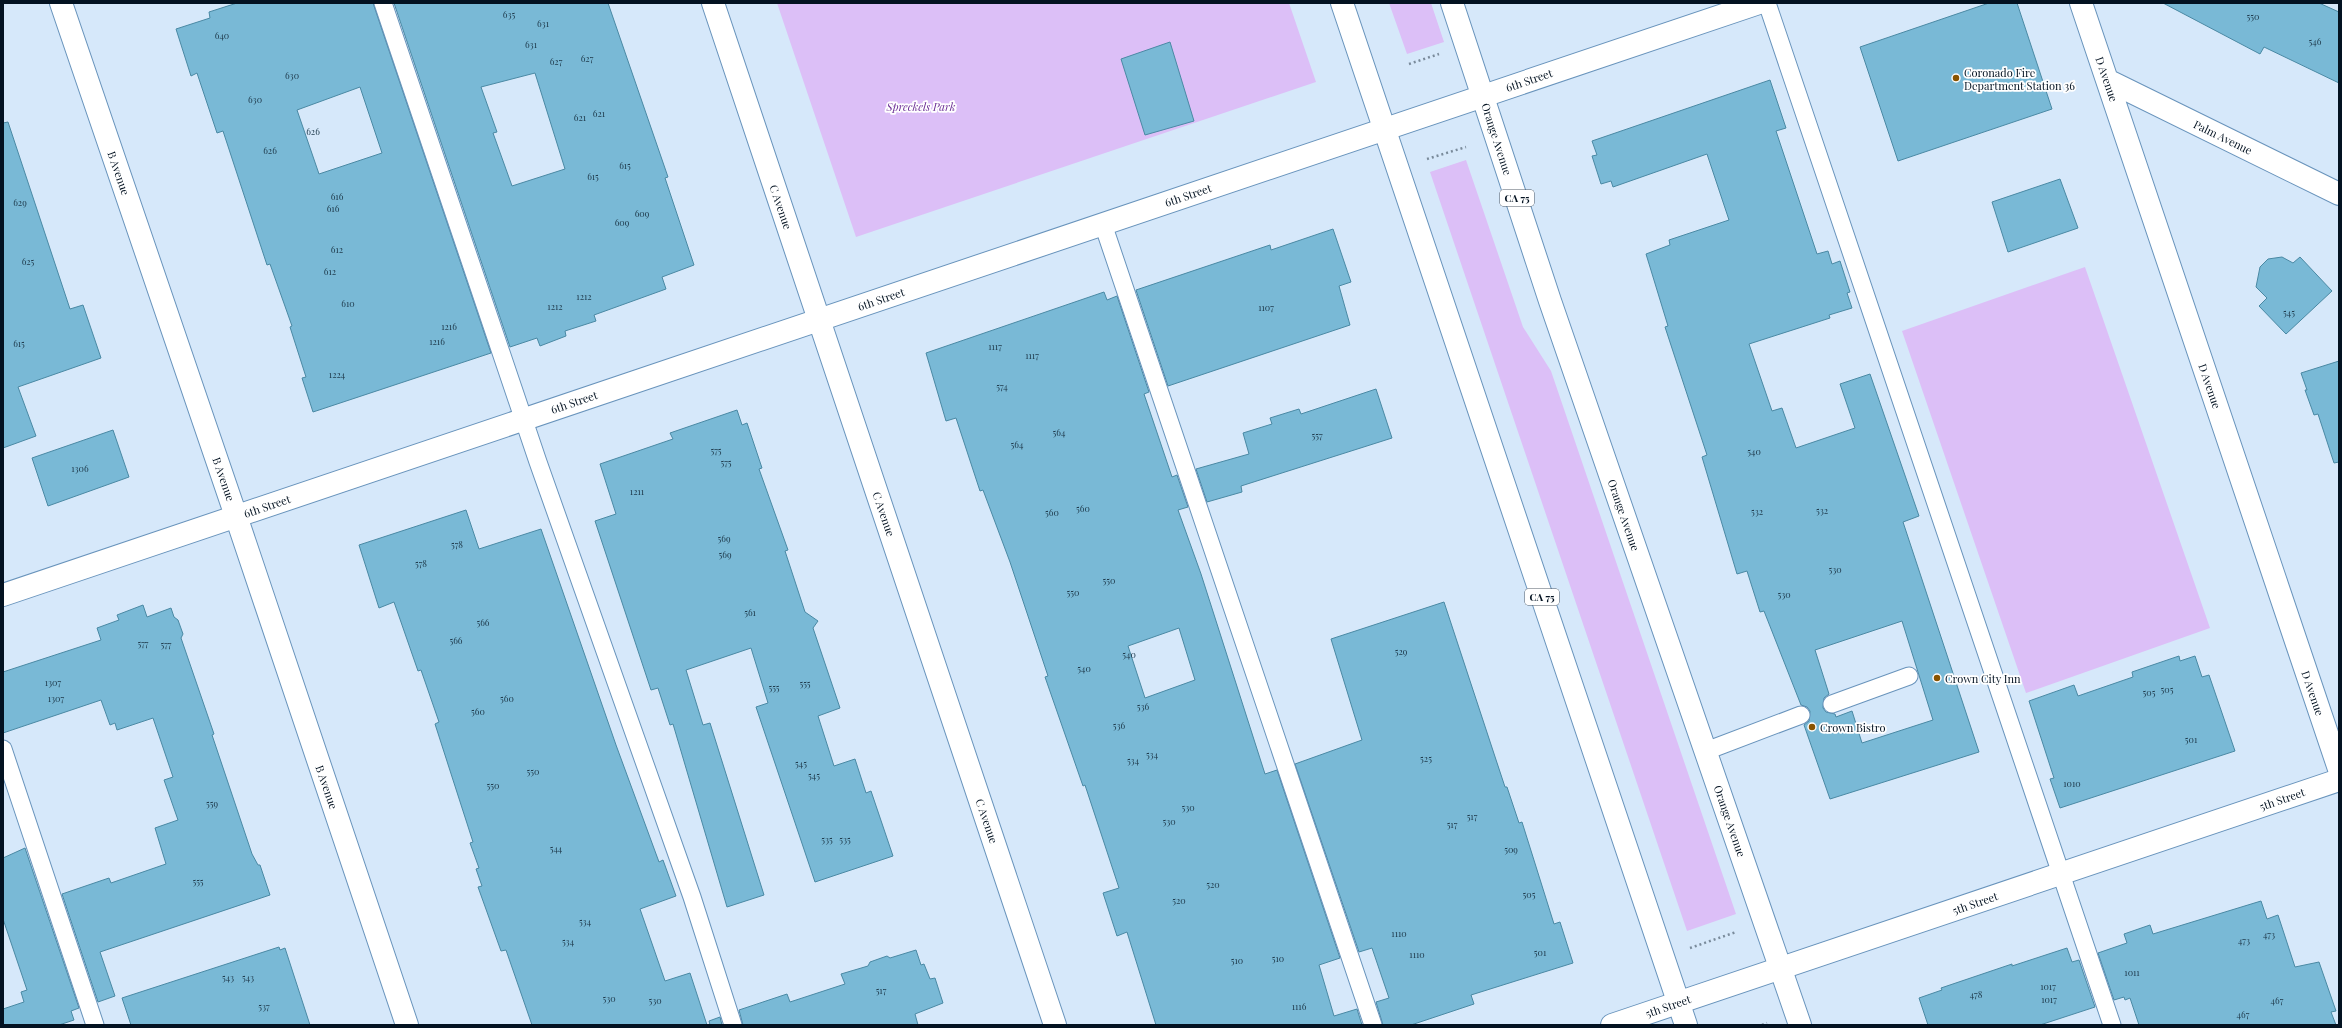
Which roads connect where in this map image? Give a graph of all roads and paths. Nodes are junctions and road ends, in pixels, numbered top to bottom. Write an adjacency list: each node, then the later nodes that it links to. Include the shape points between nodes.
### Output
1 (61, 3): 20 (main road, B Avenue)
2 (383, 3): 19 (lane)
3 (713, 3): 18 (main road, C Avenue)
4 (1342, 3): 13 (main road, CA 75)
5 (1452, 3): 12 (main road, Orange Avenue / CA 75)
6 (1759, 3): 12 (main road, 6th Street)
7 (1767, 3): 29 (lane)
8 (2081, 3): 11 (main road, D Avenue)
9 (1443, 52): 10 (path)
10 (1409, 64)
11 (2107, 80): 16 (main road, Palm Avenue); 27 (main road, D Avenue)
12 (1483, 96): 13 (main road, 6th Street); 26 (main road, Orange Avenue / CA 75, via 1550,301)
13 (1385, 129): 17 (main road, 6th Street); 33 (main road, CA 75)
14 (1466, 146): 15 (path)
15 (1425, 160)
16 (2339, 194)
17 (1103, 224): 18 (main road, 6th Street); 38 (lane)
18 (819, 320): 19 (main road, 6th Street); 37 (main road, C Avenue)
19 (523, 419): 20 (main road, 6th Street); 36 (lane, via 689,889)
20 (236, 516): 21 (main road, 6th Street); 35 (main road, B Avenue)
21 (3, 595)
22 (1909, 676): 23 (lane)
23 (1832, 704)
24 (1801, 715): 26 (lane)
25 (3, 749): 34 (lane)
26 (1706, 751): 32 (main road, Orange Avenue / CA 75)
27 (2339, 769)
28 (2339, 780): 29 (main road, 5th Street)
29 (2061, 874): 32 (main road, 5th Street); 42 (lane)
30 (1739, 931): 31 (path)
31 (1690, 948)
32 (1780, 968): 33 (main road, 5th Street); 41 (main road, Orange Avenue / CA 75)
33 (1679, 1002): 39 (main road, 5th Street); 40 (main road, CA 75)
34 (95, 1025)
35 (407, 1025)
36 (733, 1025)
37 (1055, 1025)
38 (1373, 1025)
39 (1612, 1025)
40 (1686, 1025)
41 (1800, 1025)
42 (2112, 1025)

